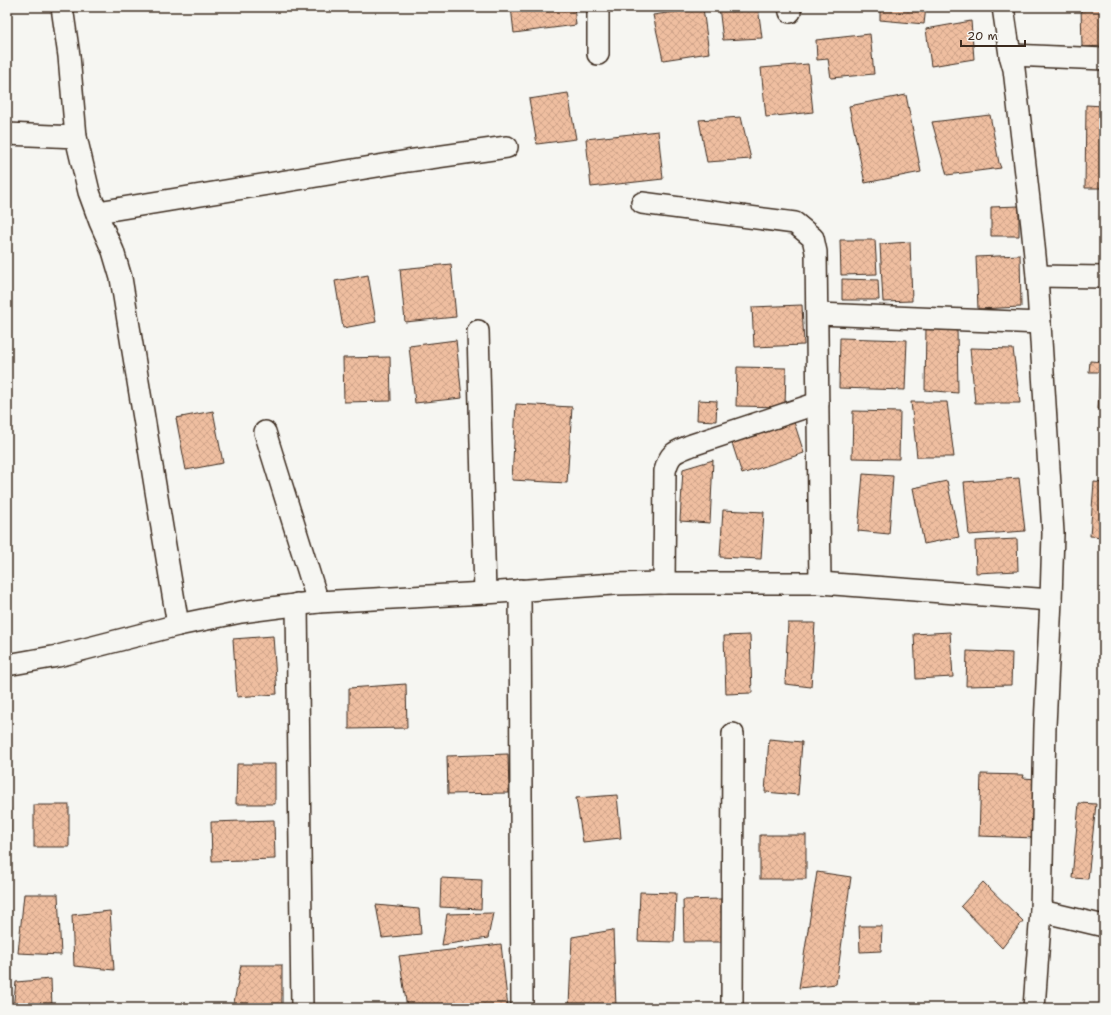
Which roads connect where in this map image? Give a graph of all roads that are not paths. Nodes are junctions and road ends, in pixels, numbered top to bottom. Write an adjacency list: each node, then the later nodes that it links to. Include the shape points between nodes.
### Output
1 (62, 7): 8 (street, via 70,56)
2 (598, 7): 4 (street)
3 (1003, 7): 5 (street)
4 (598, 54)
5 (1010, 55): 6 (street); 12 (street, via 1016,85)
6 (1104, 59)
7 (7, 134): 8 (street)
8 (76, 137): 11 (street, via 90,192)
9 (507, 147): 11 (street)
10 (642, 203): 14 (street, via 795,223 813,238 816,252)
11 (98, 212): 26 (street, via 121,278)
12 (1037, 276): 13 (street); 15 (street)
13 (1104, 277)
14 (818, 314): 15 (street); 17 (street)
15 (1040, 323): 23 (street, via 1053,533)
16 (478, 330): 22 (street)
17 (818, 403): 19 (street, via 692,445 670,456 665,471); 20 (street)
18 (266, 432): 24 (street)
19 (664, 582): 20 (street); 21 (street)
20 (820, 583): 23 (street)
21 (520, 590): 22 (street); 32 (street)
22 (484, 593): 24 (street)
23 (1051, 600): 29 (street)
24 (318, 602): 25 (street)
25 (297, 604): 26 (street, via 240,612); 31 (street)
26 (178, 625): 27 (street, via 58,656)
27 (7, 665)
28 (733, 734): 33 (street)
29 (1041, 911): 30 (street); 34 (street)
30 (1104, 926)
31 (302, 1008)
32 (522, 1008)
33 (732, 1008)
34 (1034, 1008)

